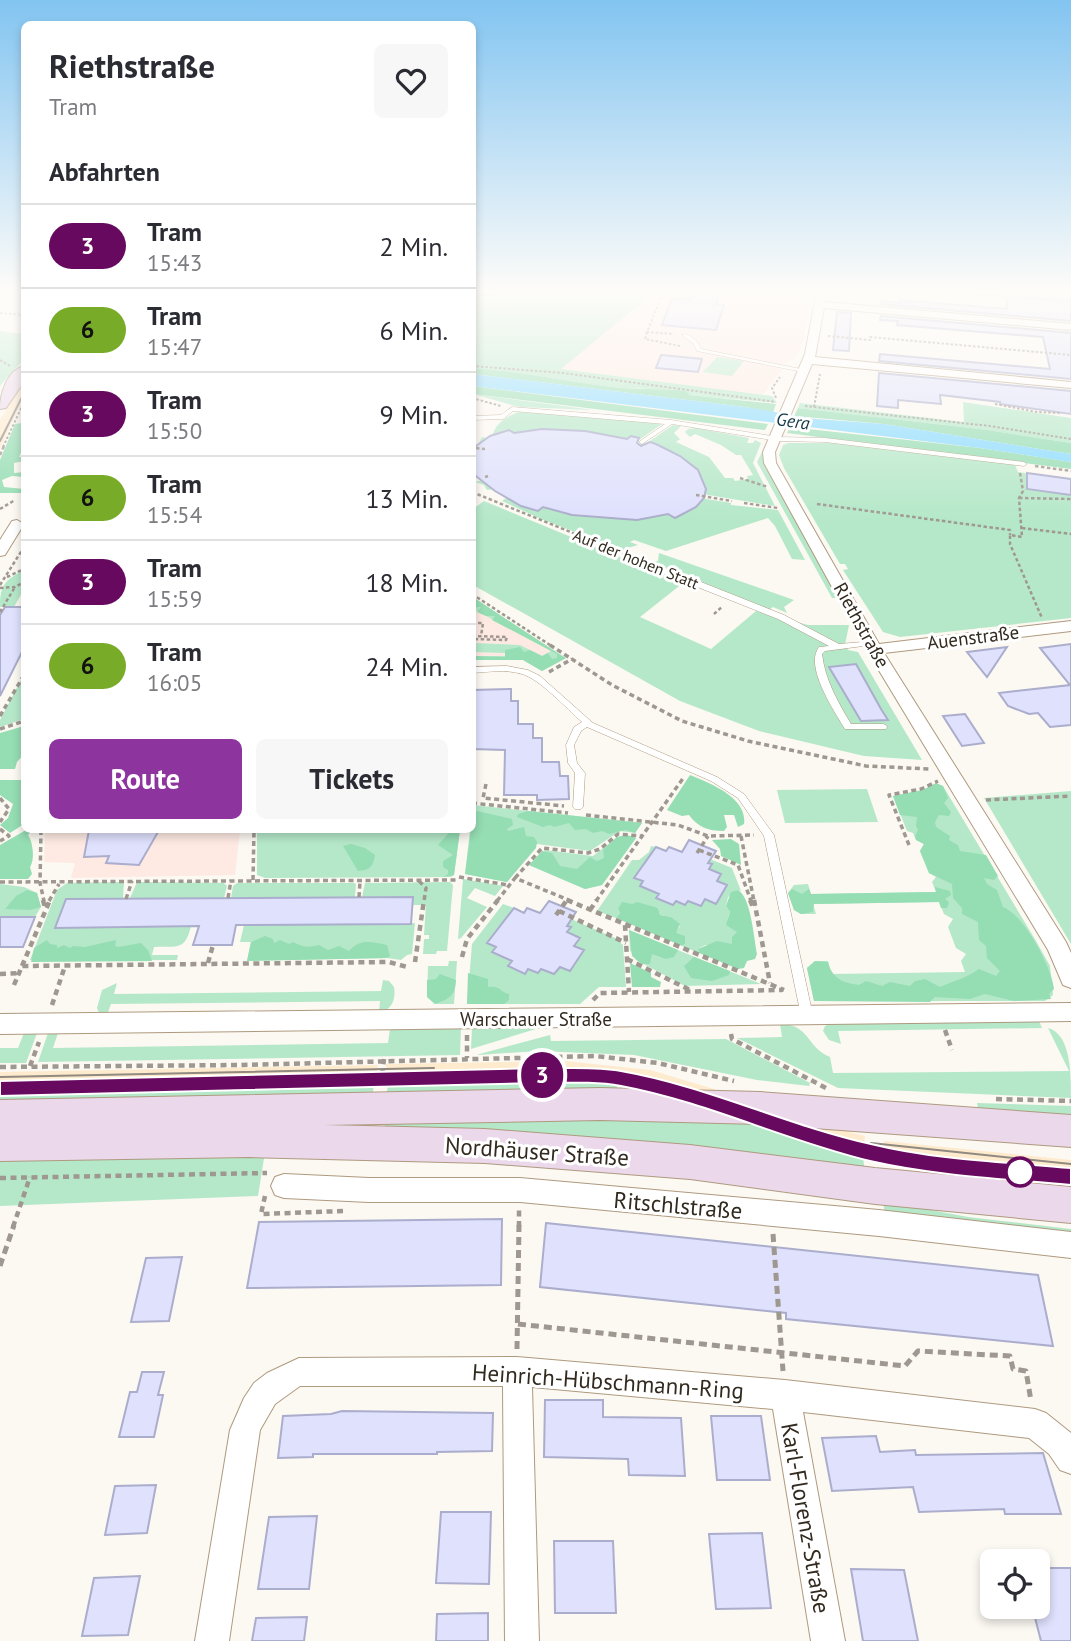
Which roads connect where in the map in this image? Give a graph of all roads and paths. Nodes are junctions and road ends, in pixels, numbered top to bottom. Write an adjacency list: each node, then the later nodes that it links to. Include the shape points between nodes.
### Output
1 (480, 367): 10 (path, via 563,373)
2 (804, 367): 10 (street, Riethstraße)
3 (821, 367): 11 (path)
4 (861, 367): 6 (street)
5 (16, 368): 8 (main road)
6 (1071, 385)
7 (476, 399): 13 (path)
8 (0, 404)
9 (995, 404): 14 (path)
10 (788, 405): 11 (path); 17 (street, Riethstraße)
11 (814, 407): 18 (path)
12 (21, 409): 22 (path)
13 (512, 409): 15 (lane, via 503,416); 16 (lane)
14 (1061, 413)
15 (476, 418)
16 (671, 422): 17 (lane); 19 (lane)
17 (775, 436): 23 (lane); 59 (street, Riethstraße, via 770,464)
18 (1071, 439)
19 (642, 442)
20 (476, 448): 21 (path)
21 (485, 449)
22 (0, 455)
23 (1021, 464): 24 (path); 29 (path, via 1023,491)
24 (1071, 471)
25 (740, 478): 26 (path)
26 (768, 488)
27 (476, 494): 44 (path, Auf der hohen Statt)
28 (696, 495): 32 (path)
29 (1019, 498): 30 (path); 39 (path)
30 (1071, 499)
31 (15, 500): 36 (path)
32 (732, 501)
33 (744, 503): 35 (path)
34 (817, 504): 41 (path, via 1010,530)
35 (780, 508)
36 (0, 509)
37 (21, 524): 38 (street); 42 (street)
38 (0, 525)
39 (1022, 528): 40 (path); 41 (path, via 1023,537)
40 (1071, 534)
41 (1010, 535): 54 (path)
42 (0, 552)
43 (21, 552): 46 (path)
44 (645, 563): 58 (lane, Auf der hohen Statt, via 781,617)
45 (21, 570): 46 (path)
46 (5, 578): 48 (path)
47 (21, 584): 49 (path)
48 (0, 587): 49 (path)
49 (15, 587): 51 (path)
50 (476, 597): 60 (path)
51 (1, 612)
52 (476, 623): 55 (path, via 483,623)
53 (1071, 626): 54 (street, Auenstraße)
54 (1046, 628): 59 (street, Auenstraße)
55 (481, 636): 56 (path, via 507,637); 57 (path)
56 (476, 637)
57 (476, 637)
58 (836, 646): 59 (lane); 67 (lane, via 822,649 818,668 848,727)
59 (873, 646): 70 (street, Riethstraße)
60 (572, 659): 62 (path); 70 (path, via 641,702 713,731 866,766)
61 (476, 670): 62 (lane, via 517,669)
62 (537, 678): 66 (lane)
63 (21, 680): 64 (path)
64 (0, 716)
65 (21, 722): 68 (path)
66 (587, 723): 69 (lane); 77 (lane, via 577,729 570,745 580,773)
67 (883, 727)
68 (0, 729)
69 (690, 769): 79 (path); 83 (lane, via 741,796)
70 (948, 769): 75 (street, Riethstraße)
71 (933, 783): 88 (path, via 888,795)
72 (486, 784): 77 (path, via 483,798)
73 (1071, 796): 75 (path)
74 (0, 798): 78 (path, via 9,809)
75 (967, 800): 117 (street, Riethstraße, via 1058,948)
76 (476, 803): 79 (path)
77 (578, 807)
78 (0, 822)
79 (652, 822): 84 (path); 85 (path)
80 (0, 829): 87 (path, via 9,836)
81 (41, 833): 96 (path)
82 (254, 833): 92 (path)
83 (769, 835): 86 (path); 125 (lane)
84 (642, 836): 89 (path, via 618,834 589,853 542,848); 105 (path)
85 (708, 836): 86 (path); 103 (path, via 698,852 738,865)
86 (741, 836): 103 (path)
87 (0, 841)
88 (909, 845)
89 (515, 878): 98 (path); 102 (path)
90 (132, 880): 91 (path); 97 (path); 101 (path)
91 (232, 880): 92 (path); 100 (path)
92 (253, 880): 94 (path)
93 (418, 880): 94 (path); 98 (path, via 478,878); 111 (path, via 426,888)
94 (360, 881): 99 (path)
95 (0, 882): 96 (path)
96 (40, 883): 97 (path); 104 (path)
97 (61, 883): 104 (path, via 54,887)
98 (509, 885): 109 (path, via 467,939)
99 (359, 897)
100 (228, 898)
101 (126, 899)
102 (567, 900): 105 (path); 107 (path, via 557,913)
103 (756, 907): 118 (path)
104 (45, 910): 113 (path)
105 (590, 910): 106 (path)
106 (625, 925): 107 (path); 118 (path)
107 (626, 943): 110 (path)
108 (213, 945): 112 (path)
109 (462, 957)
110 (627, 959): 121 (path); 122 (path)
111 (415, 962)
112 (208, 964): 113 (path); 114 (path, via 389,962)
113 (22, 966): 115 (path)
114 (407, 967)
115 (19, 973): 116 (path); 119 (path)
116 (0, 974)
117 (1071, 979)
118 (771, 983): 120 (path)
119 (14, 985)
120 (784, 990): 121 (path); 125 (path)
121 (691, 991): 122 (path)
122 (629, 992): 123 (path, via 600,993)
123 (586, 1007)
124 (1071, 1012): 125 (street, Warschauer Straße)
125 (807, 1016): 126 (street, Warschauer Straße)
126 (727, 1017): 127 (street, Warschauer Straße); 131 (path, via 732,1040 835,1093)
127 (0, 1024)
128 (384, 1059): 129 (path); 130 (path, via 595,1056 658,1063); 132 (path)
129 (0, 1067)
130 (745, 1083)
131 (823, 1092)
132 (379, 1096)
133 (0, 1116): 134 (main road, Nordhäuser Straße, via 600,1104 774,1109)
134 (1071, 1131)
135 (874, 1135): 137 (path)
136 (0, 1144): 141 (main road, Nordhäuser Straße, via 249,1140 485,1146 690,1162)
137 (873, 1166)
138 (30, 1177): 139 (path); 140 (path); 150 (path)
139 (0, 1178)
140 (277, 1179): 142 (street, Ritschlstraße); 144 (path, via 261,1214)
141 (1012, 1200): 143 (main road, Nordhäuser Straße); 145 (main road)
142 (519, 1205): 149 (street, Ritschlstraße, via 879,1223); 151 (path)
143 (1071, 1205)
144 (353, 1211)
145 (1071, 1214)
146 (762, 1232): 147 (path)
147 (774, 1234): 148 (path); 152 (path)
148 (787, 1235)
149 (1071, 1245)
150 (0, 1266)
151 (518, 1324): 152 (path); 153 (path)
152 (782, 1353): 154 (path); 155 (path, via 905,1366 918,1351 1010,1356 1013,1369 1026,1371)
153 (517, 1371): 154 (street, Heinrich-Hübschmann-Ring); 157 (street, Heinrich-Hübschmann-Ring, via 299,1372 272,1384 256,1403 244,1430); 158 (street)
154 (785, 1395): 155 (street, Heinrich-Hübschmann-Ring); 159 (street, Karl-Florenz-Straße)
155 (1035, 1424): 156 (street, via 1060,1443)
156 (1071, 1460)
157 (212, 1641)
158 (522, 1641)
159 (828, 1641)

